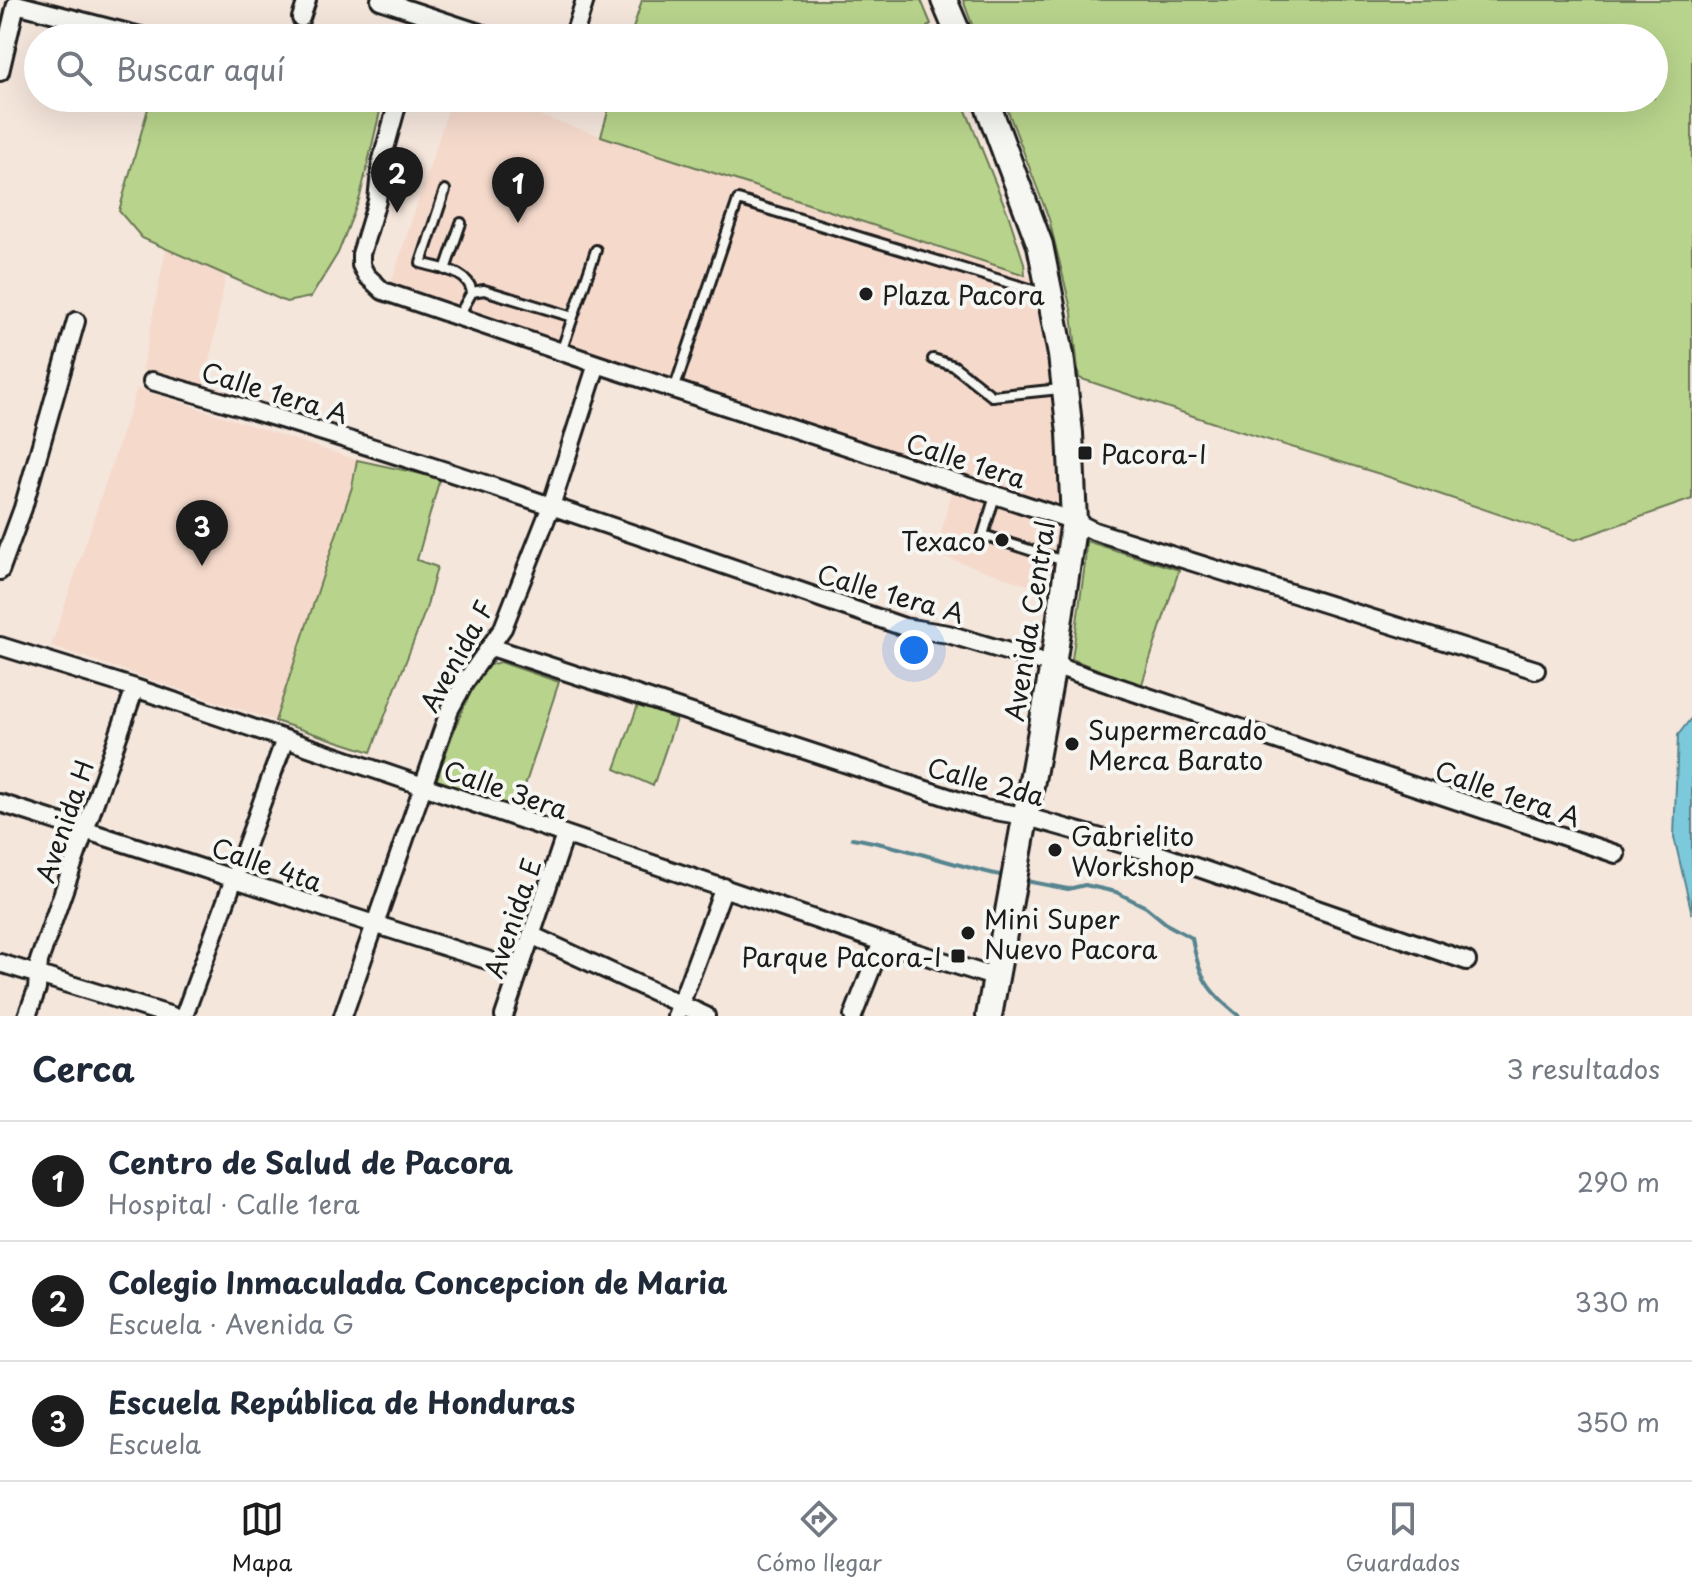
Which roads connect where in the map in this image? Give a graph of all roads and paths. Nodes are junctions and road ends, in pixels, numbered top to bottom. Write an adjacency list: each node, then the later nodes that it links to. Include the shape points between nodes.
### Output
1 (307, 0): 5 (street)
2 (380, 0): 7 (street)
3 (585, 0): 8 (street)
4 (944, 0): 9 (street)
5 (301, 18)
6 (94, 24): 10 (street, via 16,4)
7 (453, 24)
8 (577, 24)
9 (954, 24)
10 (0, 72)
11 (395, 112): 19 (street, Calle 1era, via 361,265 383,291)
12 (990, 112): 18 (street, Avenida Central, via 1040,245)
13 (445, 190): 16 (lane, via 421,263)
14 (461, 223): 16 (lane)
15 (596, 250): 20 (lane)
16 (445, 270): 17 (lane, via 465,276)
17 (472, 292): 19 (lane); 20 (lane, via 484,290)
18 (1050, 295): 26 (street, Avenida Central); 27 (lane, via 738,200)
19 (458, 317): 22 (street, Calle 1era)
20 (573, 317): 22 (lane)
21 (76, 321): 32 (street)
22 (561, 352): 24 (street, Calle 1era)
23 (933, 359): 26 (lane, via 954,366 992,396)
24 (597, 364): 27 (street, Calle 1era); 29 (street, Avenida F)
25 (152, 381): 29 (street, Calle 1era A)
26 (1065, 389): 30 (street, Avenida Central)
27 (674, 390): 28 (street, Calle 1era)
28 (995, 495): 30 (street, Calle 1era); 31 (lane, via 983,535)
29 (551, 506): 34 (street, Avenida F); 35 (street, Calle 1era A, via 904,627 948,634)
30 (1074, 521): 31 (street, Avenida Central); 36 (street, Calle 1era)
31 (1070, 563): 35 (street, Avenida Central)
32 (0, 571)
33 (0, 646): 37 (street, Calle 3era)
34 (491, 647): 39 (street, Avenida F, via 450,709); 41 (street, Calle 2da, via 969,805)
35 (1053, 665): 41 (street, Avenida Central); 44 (street, Calle 1era A)
36 (1536, 670)
37 (135, 688): 38 (street, Calle 3era); 42 (street, Avenida H)
38 (285, 739): 39 (street, Calle 3era); 45 (street)
39 (422, 786): 43 (street, Calle 3era); 47 (street, Avenida F)
40 (0, 803): 42 (street, Calle 4ta)
41 (1024, 816): 50 (street, Calle 2da, via 1161,855); 54 (street, Avenida Central)
42 (87, 831): 45 (street, Calle 4ta); 53 (street, Avenida H)
43 (565, 835): 46 (street, Calle 3era); 48 (street, Avenida E)
44 (1616, 854)
45 (233, 877): 47 (street, Calle 4ta); 58 (street)
46 (724, 887): 49 (street, Calle 3era); 55 (street)
47 (375, 925): 52 (street, Calle 4ta); 59 (street, Avenida F)
48 (531, 935): 52 (street, Avenida E); 55 (street)
49 (882, 942): 54 (street, Calle 3era); 62 (street)
50 (1467, 961)
51 (0, 963): 53 (street)
52 (519, 970): 60 (street, Avenida E)
53 (38, 975): 56 (street, Avenida H); 57 (street)
54 (997, 978): 63 (street, Avenida Central)
55 (678, 1011): 61 (street)
56 (27, 1016)
57 (172, 1016)
58 (184, 1016)
59 (343, 1016)
60 (504, 1016)
61 (706, 1016)
62 (853, 1016)
63 (989, 1016)

